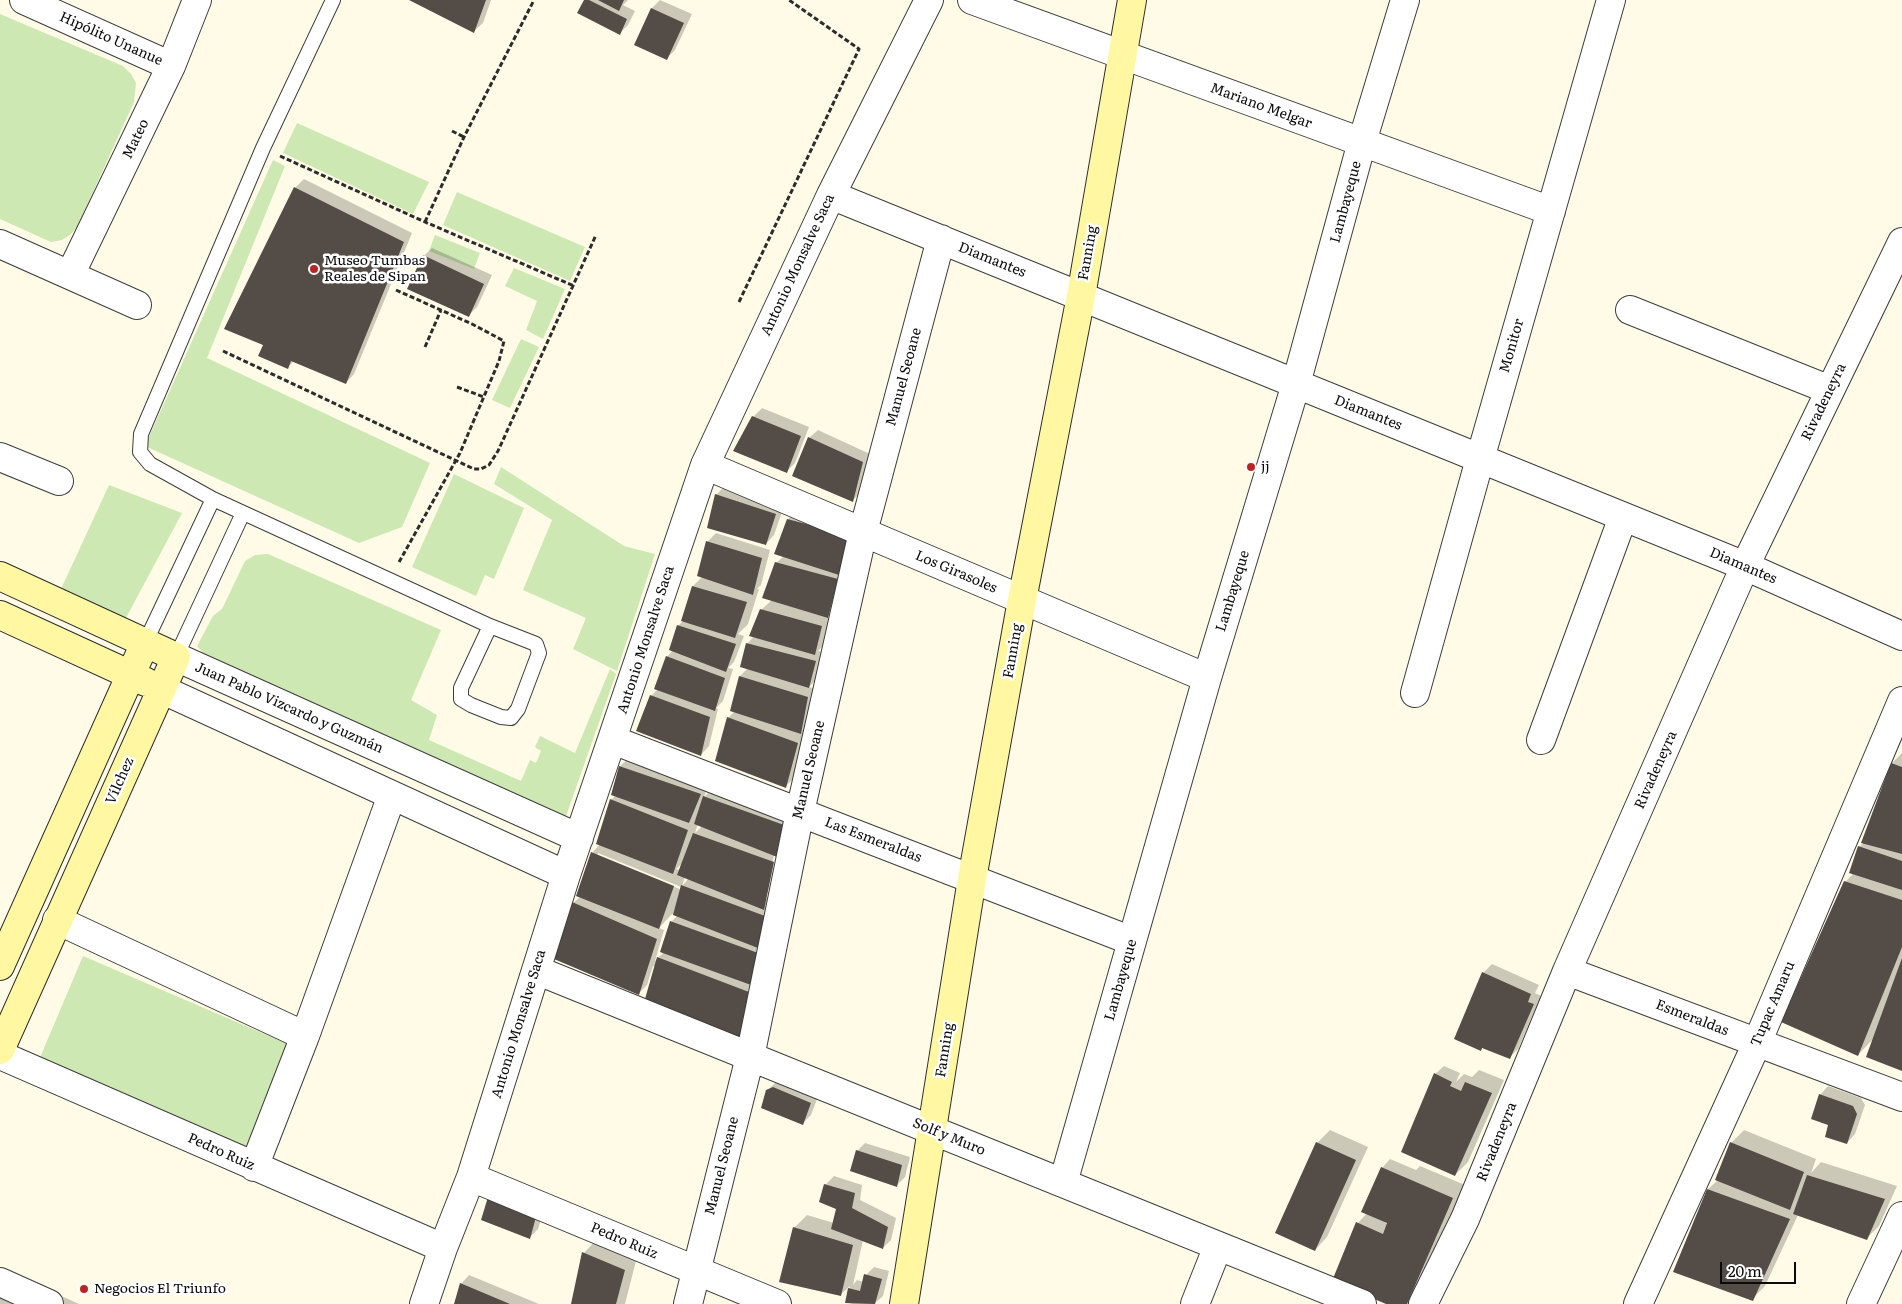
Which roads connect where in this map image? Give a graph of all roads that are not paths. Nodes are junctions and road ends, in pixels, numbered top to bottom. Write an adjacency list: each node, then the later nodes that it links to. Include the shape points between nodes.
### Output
1 (24, 0): 10 (street, Hipólito Unanue)
2 (197, 0): 10 (street, Mateo)
3 (333, 0): 27 (lane, via 263,148 141,434 140,452 150,464)
4 (929, 0): 12 (street, Antonio Monsalve Saca)
5 (972, 0): 9 (street, Mariano Melgar)
6 (1132, 0): 9 (street, Fanning)
7 (1405, 0): 11 (street, Lambayeque)
8 (1611, 0): 13 (street, Monitor)
9 (1122, 55): 11 (street, Mariano Melgar); 18 (street, Fanning)
10 (171, 66): 17 (street, Mateo)
11 (1362, 142): 13 (street, Mariano Melgar); 21 (street, Lambayeque)
12 (831, 195): 14 (street, Diamantes); 25 (street, Antonio Monsalve Saca)
13 (1550, 211): 24 (street, Monitor)
14 (941, 239): 18 (street, Diamantes); 30 (street, Manuel Seoane)
15 (1902, 242): 22 (street, Rivadeneyra)
16 (0, 244): 17 (street)
17 (70, 275): 19 (street)
18 (1081, 296): 21 (street, Diamantes); 33 (street, Fanning)
19 (137, 305)
20 (1630, 310): 22 (street)
21 (1296, 384): 24 (street, Diamantes); 40 (street, Lambayeque)
22 (1830, 390): 31 (street, Rivadeneyra)
23 (0, 457): 26 (street)
24 (1480, 459): 29 (street, Diamantes); 42 (street, Monitor)
25 (704, 465): 30 (street, Los Girasoles); 44 (street, Antonio Monsalve Saca)
26 (59, 481)
27 (213, 499): 28 (lane); 37 (lane)
28 (243, 513): 35 (lane); 38 (lane, Vílchez)
29 (1623, 517): 31 (street, Diamantes); 45 (street)
30 (862, 532): 33 (street, Los Girasoles); 47 (street, Manuel Seoane)
31 (1745, 566): 36 (street, Diamantes); 55 (street, Rivadeneyra)
32 (0, 576): 37 (street, Juan Pablo Vizcardo y Guzmán)
33 (1022, 600): 40 (street, Los Girasoles); 50 (street, Fanning)
34 (0, 615): 39 (street)
35 (490, 626): 35 (lane, via 536,644 539,653 518,709 511,718 501,717 462,699 461,688)
36 (1902, 636)
37 (145, 643): 38 (street, Juan Pablo Vizcardo y Guzmán); 39 (street)
38 (176, 657): 41 (street, Vílchez); 48 (street, Juan Pablo Vizcardo y Guzmán)
39 (131, 675): 41 (street); 53 (street)
40 (1207, 678): 52 (street, Lambayeque)
41 (161, 689): 46 (street); 51 (street, Vílchez)
42 (1415, 693)
43 (1902, 701): 57 (street, Tupac Amaru)
44 (613, 740): 47 (street, Las Esmeraldas); 48 (street, Antonio Monsalve Saca)
45 (1541, 740)
46 (392, 795): 49 (street); 56 (street)
47 (800, 812): 50 (street, Las Esmeraldas); 60 (street, Manuel Seoane)
48 (579, 838): 49 (street, Antonio Monsalve Saca)
49 (566, 875): 54 (street, Antonio Monsalve Saca)
50 (972, 879): 52 (street, Las Esmeraldas); 62 (street, Fanning)
51 (57, 920): 56 (street); 58 (street, Vílchez)
52 (1132, 941): 65 (street, Lambayeque)
53 (0, 966)
54 (536, 970): 60 (street, Solf y Muro); 64 (street, Antonio Monsalve Saca)
55 (1567, 971): 57 (street, Esmeraldas); 78 (street, Rivadeneyra, via 1465,1219)
56 (305, 1036): 63 (street)
57 (1757, 1043): 61 (street, Esmeraldas); 79 (street, Tupac Amaru)
58 (0, 1050)
59 (0, 1055): 63 (street, Pedro Ruiz)
60 (750, 1057): 62 (street, Solf y Muro); 69 (street, Manuel Seoane)
61 (1902, 1097)
62 (932, 1130): 65 (street, Solf y Muro); 75 (street, Fanning)
63 (254, 1167): 68 (street, Pedro Ruiz)
64 (471, 1177): 68 (street, Antonio Monsalve Saca); 69 (street, Pedro Ruiz)
65 (1063, 1183): 67 (street, Solf y Muro)
66 (1902, 1216): 80 (street)
67 (1218, 1246): 76 (street); 77 (street, Solf y Muro)
68 (443, 1248): 72 (street, Antonio Monsalve Saca)
69 (696, 1270): 73 (street, Manuel Seoane); 74 (street, Pedro Ruiz)
70 (0, 1282): 71 (street)
71 (49, 1304)
72 (424, 1304)
73 (688, 1304)
74 (777, 1304)
75 (904, 1304)
76 (1195, 1304)
77 (1362, 1304)
78 (1423, 1304)
79 (1638, 1304)
80 (1861, 1304)

